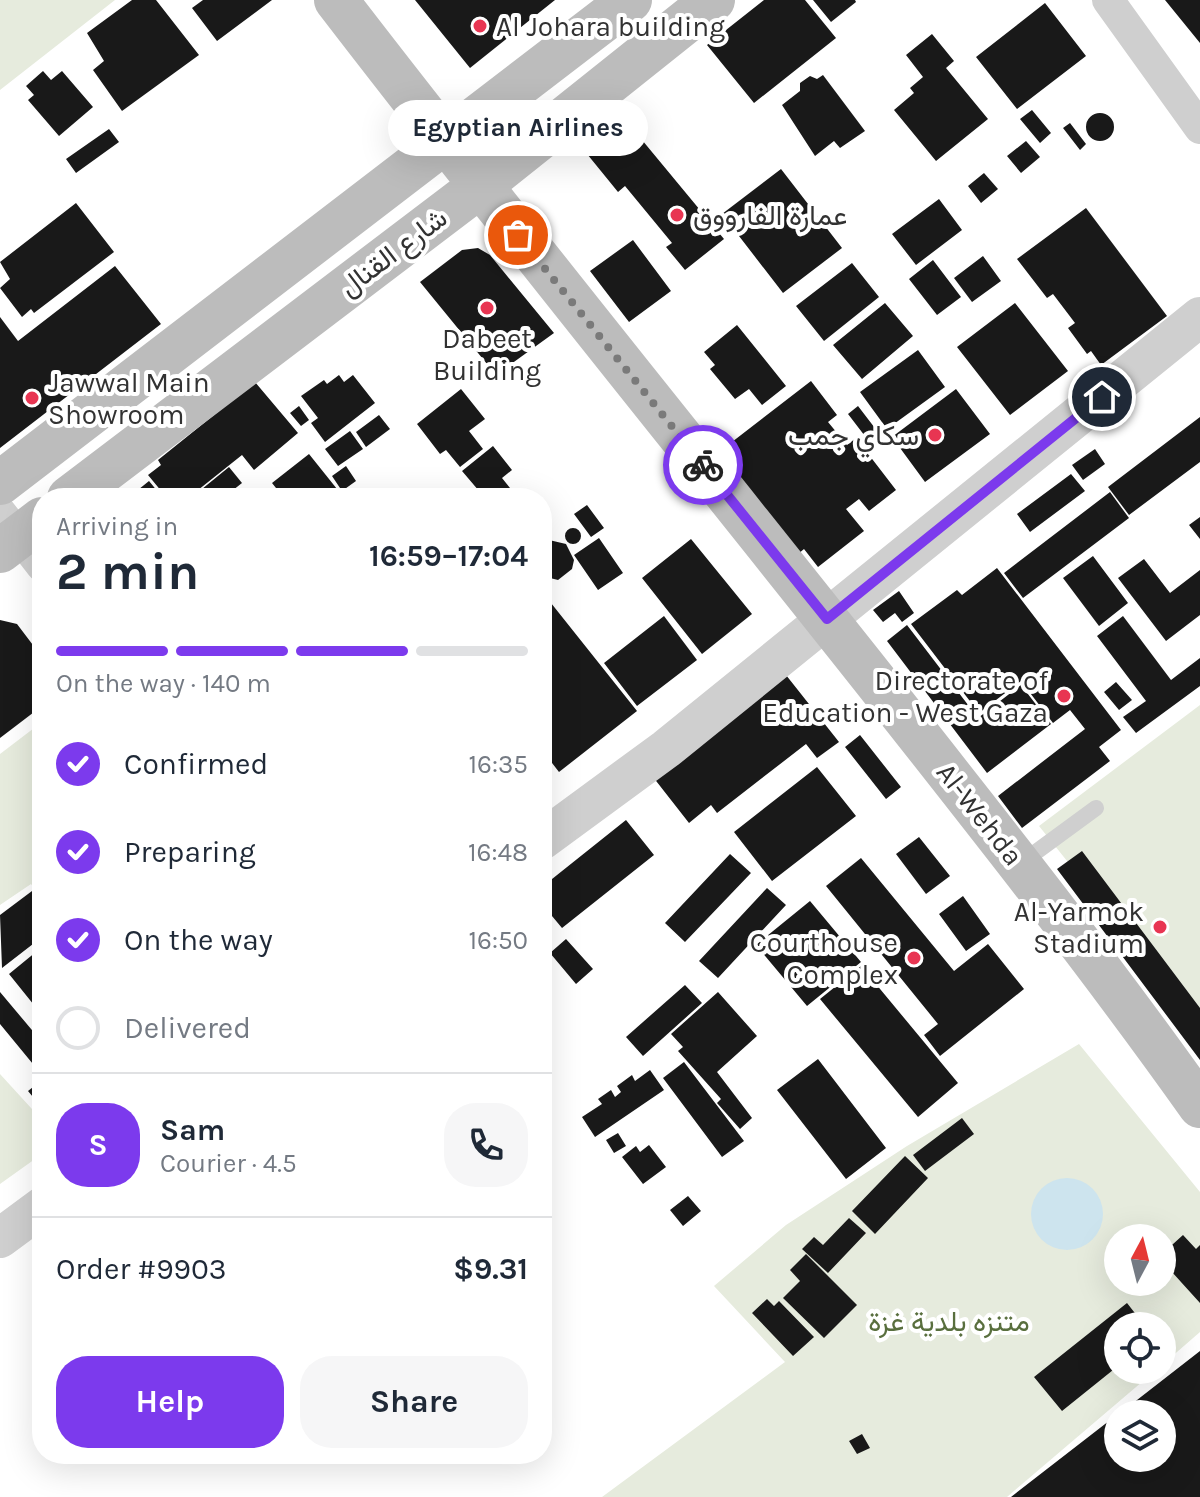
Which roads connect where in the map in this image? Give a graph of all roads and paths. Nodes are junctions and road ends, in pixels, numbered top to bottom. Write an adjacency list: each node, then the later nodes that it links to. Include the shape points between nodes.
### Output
1 (336, 0): 6 (main road, Al-Wehda)
2 (630, 0): 6 (main road, شارع القنال)
3 (713, 0): 7 (main road, شارع القنال)
4 (1108, 0): 5 (street)
5 (1200, 128)
6 (446, 143): 7 (main road, Al-Wehda); 9 (main road, شارع القنال)
7 (480, 186): 10 (main road, شارع القنال); 11 (main road, Al-Wehda)
8 (1200, 317): 11 (street)
9 (0, 483)
10 (82, 488)
11 (827, 619): 13 (street); 14 (main road, Al-Wehda)
12 (1096, 808): 14 (lane)
13 (552, 833)
14 (1020, 864): 15 (main road, Al-Wehda)
15 (1200, 1106)
16 (32, 1214): 17 (street)
17 (0, 1238)

